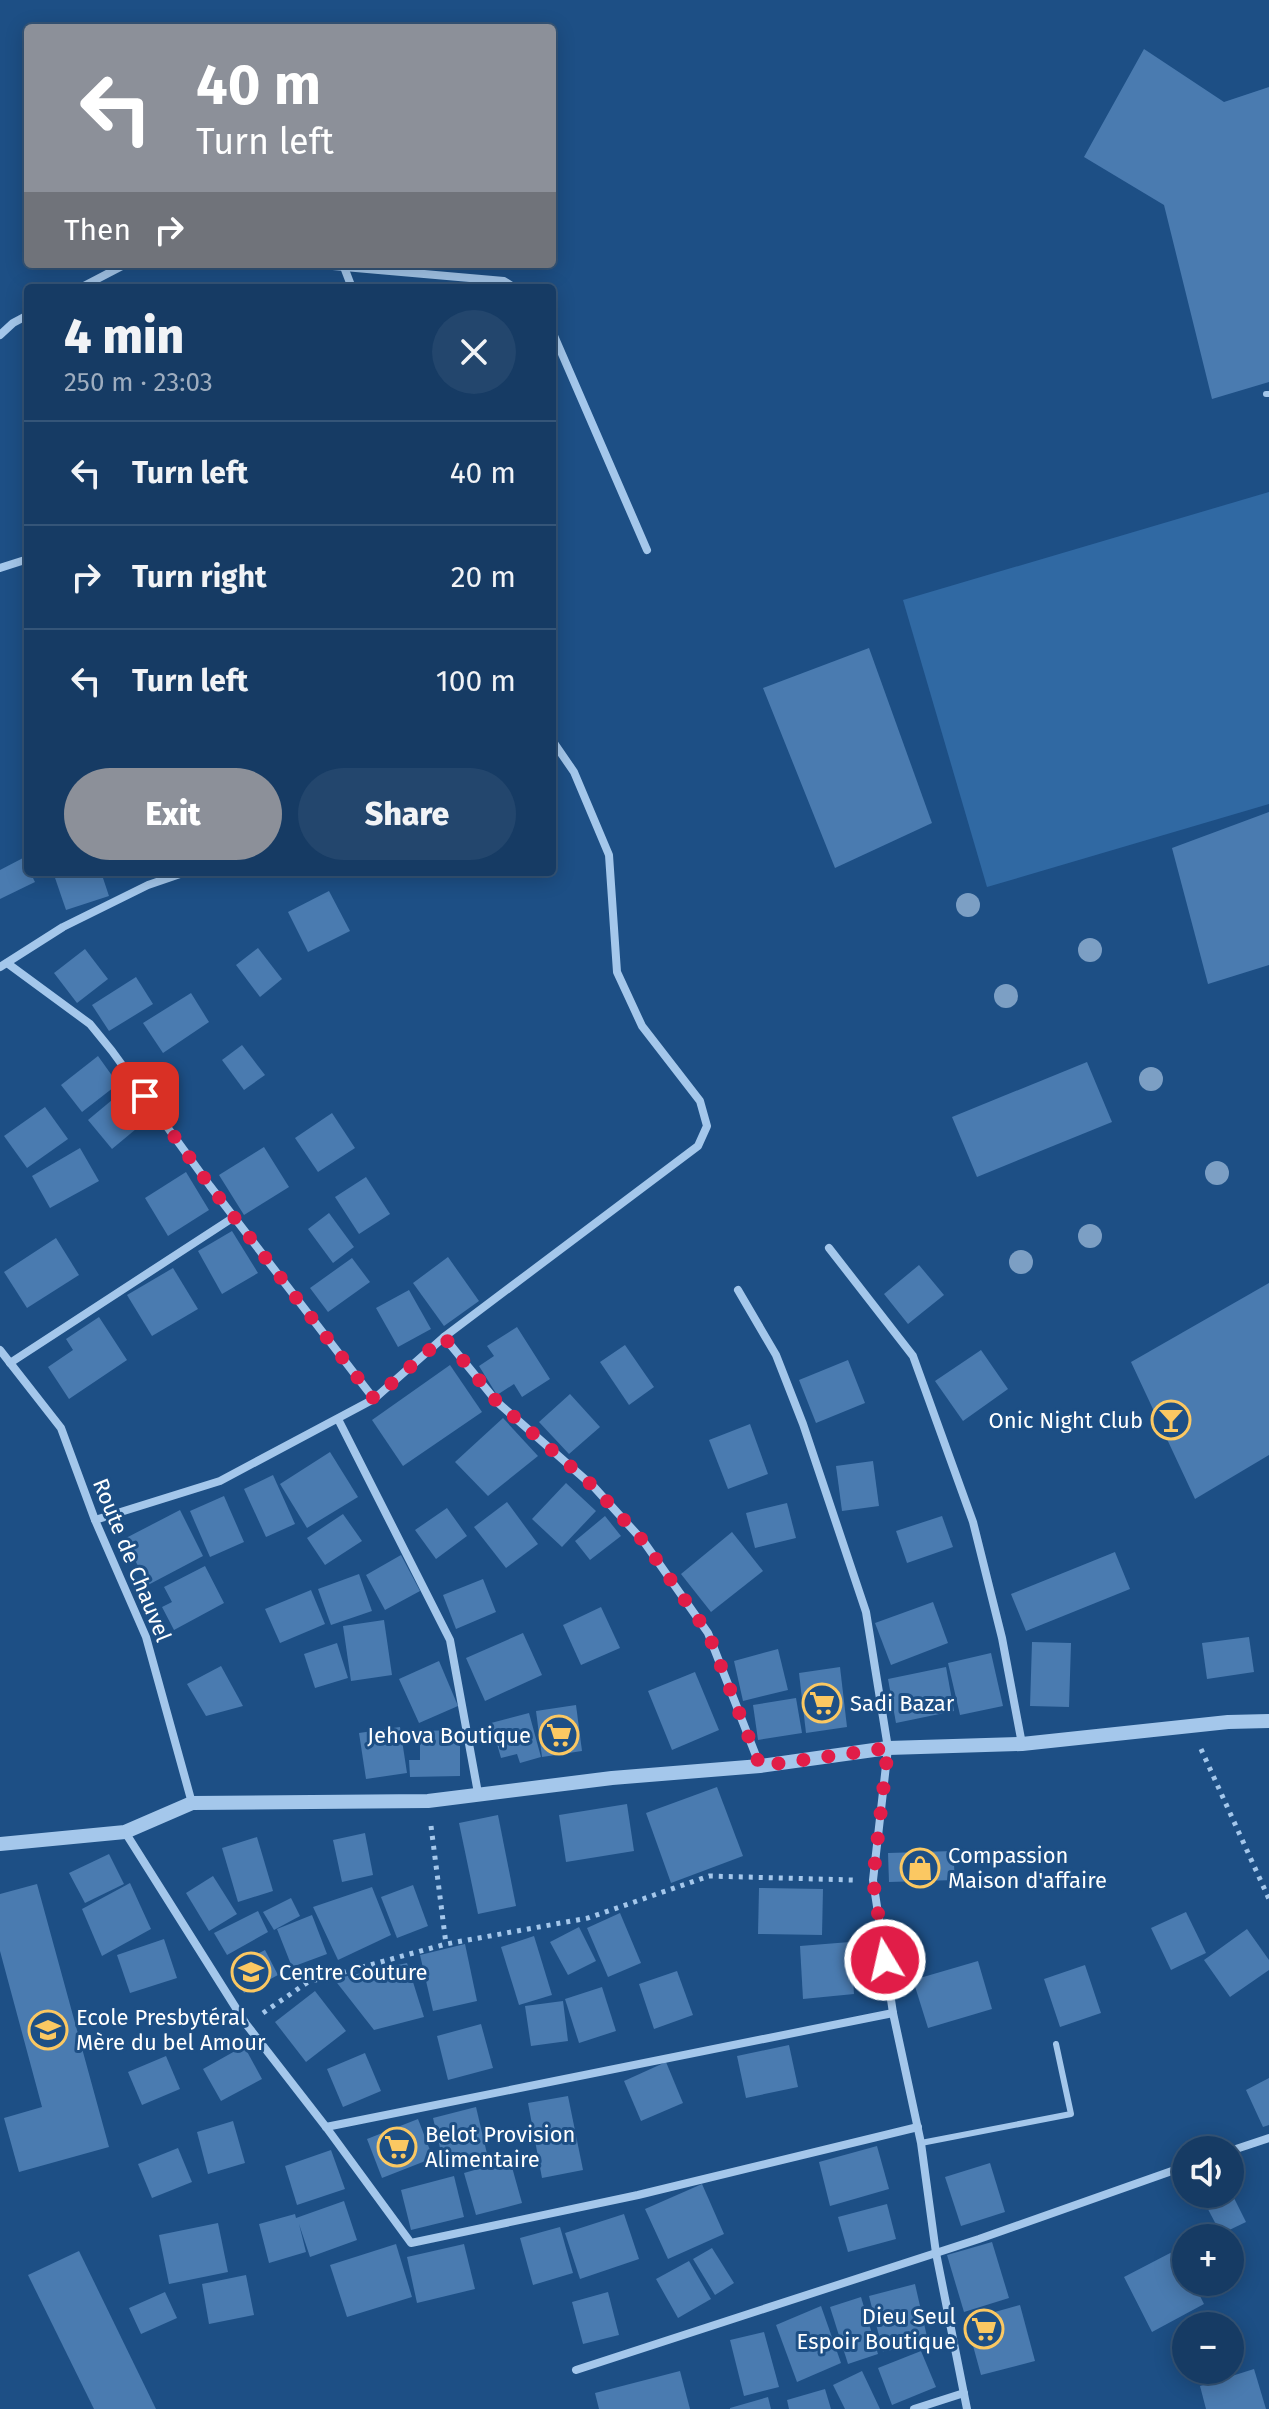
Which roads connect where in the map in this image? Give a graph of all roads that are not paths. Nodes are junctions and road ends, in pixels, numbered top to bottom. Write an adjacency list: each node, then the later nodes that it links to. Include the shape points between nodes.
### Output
1 (118, 268): 3 (street)
2 (355, 268): 4 (street)
3 (88, 284)
4 (509, 284)
5 (24, 317): 6 (street)
6 (0, 335)
7 (556, 340): 8 (street)
8 (647, 550)
9 (24, 560): 10 (street)
10 (0, 568)
11 (556, 746): 17 (street, via 574,772 609,855 617,972 642,1026 700,1101 707,1126 698,1146)
12 (174, 876): 13 (street, via 63,927)
13 (4, 965): 14 (street, via 90,1024)
14 (234, 1217): 19 (street); 20 (street)
15 (829, 1248): 24 (street, via 913,1356 973,1522)
16 (738, 1290): 25 (street, via 776,1355 866,1612)
17 (444, 1337): 20 (street); 26 (street, via 497,1402 594,1487 644,1542 708,1633)
18 (0, 1350): 19 (street, Route de Chauvel)
19 (10, 1363): 22 (street, Route de Chauvel, via 61,1428)
20 (374, 1399): 21 (street)
21 (338, 1419): 22 (street, via 220,1481); 27 (street, via 450,1640)
22 (95, 1520): 28 (street, Route de Chauvel, via 146,1637)
23 (1269, 1721): 24 (street)
24 (1022, 1744): 25 (street)
25 (888, 1748): 26 (street); 31 (street, via 873,1880)
26 (760, 1766): 27 (street)
27 (478, 1793): 28 (street, via 428,1801)
28 (192, 1803): 29 (street)
29 (125, 1832): 30 (street); 33 (street, via 246,2024)
30 (0, 1844)
31 (893, 2013): 33 (street); 34 (street)
32 (1056, 2044): 36 (lane, via 1071,2114)
33 (326, 2127): 34 (street, via 411,2243)
34 (918, 2127): 36 (street)
35 (1269, 2138): 37 (street)
36 (921, 2143): 39 (street)
37 (1244, 2146)
38 (1172, 2171): 39 (street)
39 (936, 2253): 40 (street); 41 (street)
40 (576, 2370)
41 (964, 2393): 42 (street); 43 (street)
42 (914, 2409)
43 (967, 2409)

